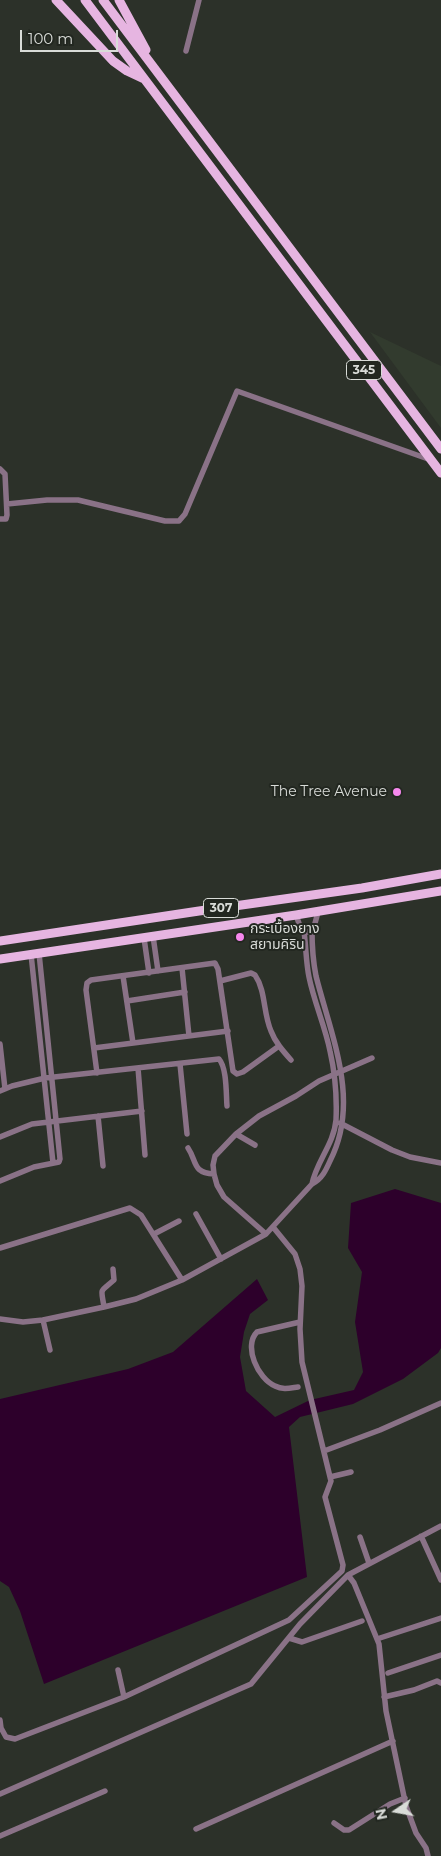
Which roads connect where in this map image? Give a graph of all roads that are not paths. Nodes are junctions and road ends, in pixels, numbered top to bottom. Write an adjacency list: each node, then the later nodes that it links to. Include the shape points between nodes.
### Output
1 (56, 0): 8 (main road, via 112,61)
2 (85, 0): 8 (main road, 345)
3 (103, 0): 6 (main road, 345)
4 (118, 0): 6 (main road)
5 (199, 0): 7 (street)
6 (136, 37): 9 (main road, 345, via 156,71)
7 (186, 51)
8 (144, 79): 10 (main road, 345)
9 (441, 449)
10 (431, 460): 12 (main road, 345); 13 (street, via 236,391 185,514 178,521 156,519 78,500)
11 (0, 469): 13 (street, via 6,474)
12 (441, 473)
13 (7, 504): 14 (street, via 7,518)
14 (0, 519)
15 (441, 874): 22 (main road, 307)
16 (441, 891): 17 (main road, 307)
17 (318, 912): 18 (main road, 307); 19 (street)
18 (296, 915): 20 (street); 21 (main road, 307)
19 (312, 930): 20 (street); 42 (street, via 316,974)
20 (304, 931): 44 (street, via 309,976)
21 (148, 937): 23 (main road, 307); 26 (street); 27 (street)
22 (0, 941)
23 (35, 954): 24 (main road, 307); 45 (street); 46 (street)
24 (0, 959)
25 (182, 968): 26 (street); 29 (street, via 215,963); 30 (street)
26 (158, 971): 27 (street)
27 (149, 973): 28 (street)
28 (123, 976): 31 (street); 37 (street, via 91,980 86,986)
29 (220, 981): 32 (street); 36 (street, via 255,975 271,1032)
30 (185, 992): 31 (street); 33 (street)
31 (127, 1001): 34 (street)
32 (228, 1031): 33 (street); 36 (street, via 233,1071 237,1074)
33 (189, 1036): 34 (street)
34 (133, 1043): 37 (street)
35 (0, 1044): 47 (street)
36 (279, 1046): 39 (street)
37 (94, 1048): 43 (street)
38 (372, 1058): 42 (street)
39 (291, 1060)
40 (180, 1064): 41 (street); 48 (street, via 220,1060); 55 (street)
41 (138, 1068): 43 (street); 49 (street)
42 (341, 1070): 44 (street); 54 (street)
43 (97, 1073): 46 (street)
44 (334, 1075): 53 (street); 56 (street, via 259,1116)
45 (44, 1078): 46 (street); 47 (street); 51 (street)
46 (52, 1078): 52 (street)
47 (2, 1090)
48 (227, 1106)
49 (142, 1111): 50 (street); 60 (street)
50 (98, 1116): 52 (street); 63 (street)
51 (49, 1121): 52 (street); 57 (street, via 19,1128); 61 (street)
52 (56, 1121): 61 (street, via 60,1159)
53 (336, 1122): 54 (street); 66 (street)
54 (343, 1124): 62 (street, via 392,1150); 66 (street, via 333,1156 318,1181)
55 (186, 1134)
56 (236, 1134): 58 (street); 64 (street, via 215,1156)
57 (0, 1137)
58 (254, 1145)
59 (188, 1148): 64 (street, via 196,1168)
60 (145, 1155)
61 (56, 1162): 65 (street, via 34,1166)
62 (441, 1163)
63 (103, 1166)
64 (214, 1174): 71 (street, via 224,1196)
65 (0, 1181)
66 (312, 1184): 69 (street)
67 (196, 1214): 73 (street)
68 (179, 1221): 70 (street)
69 (273, 1227): 71 (street); 79 (street, via 295,1254 300,1269)
70 (154, 1234): 72 (street, via 136,1210 126,1208); 75 (street)
71 (266, 1234): 73 (street)
72 (0, 1248)
73 (221, 1259): 75 (street)
74 (113, 1270): 76 (street, via 114,1280 101,1290)
75 (182, 1280): 76 (street)
76 (104, 1308): 78 (street)
77 (0, 1319): 78 (street)
78 (43, 1320): 80 (street)
79 (300, 1322): 81 (street, via 257,1332 252,1344 258,1371 265,1380 284,1389); 83 (street, via 302,1362)
80 (50, 1350)
81 (298, 1387)
82 (441, 1403): 83 (street)
83 (324, 1451): 85 (street)
84 (351, 1472): 85 (street)
85 (330, 1477): 100 (street, via 325,1497 342,1571 289,1620)
86 (441, 1526): 87 (street)
87 (421, 1536): 89 (street); 91 (street)
88 (360, 1537): 89 (street)
89 (369, 1563): 90 (street)
90 (348, 1575): 94 (street); 101 (street, via 379,1644)
91 (441, 1580)
92 (441, 1618): 95 (street)
93 (362, 1621): 94 (street, via 302,1642)
94 (289, 1638): 105 (street, via 243,1689)
95 (380, 1638)
96 (441, 1655): 98 (street)
97 (118, 1670): 100 (street)
98 (388, 1673)
99 (441, 1683): 101 (street, via 437,1681)
100 (124, 1697): 102 (street, via 15,1739 6,1737)
101 (384, 1697): 103 (street)
102 (0, 1720)
103 (393, 1741): 106 (street); 108 (street)
104 (105, 1791): 109 (street)
105 (0, 1794)
106 (405, 1798): 107 (street, via 349,1830); 110 (street, via 411,1820)
107 (334, 1823)
108 (196, 1828)
109 (0, 1836)
110 (428, 1856)

